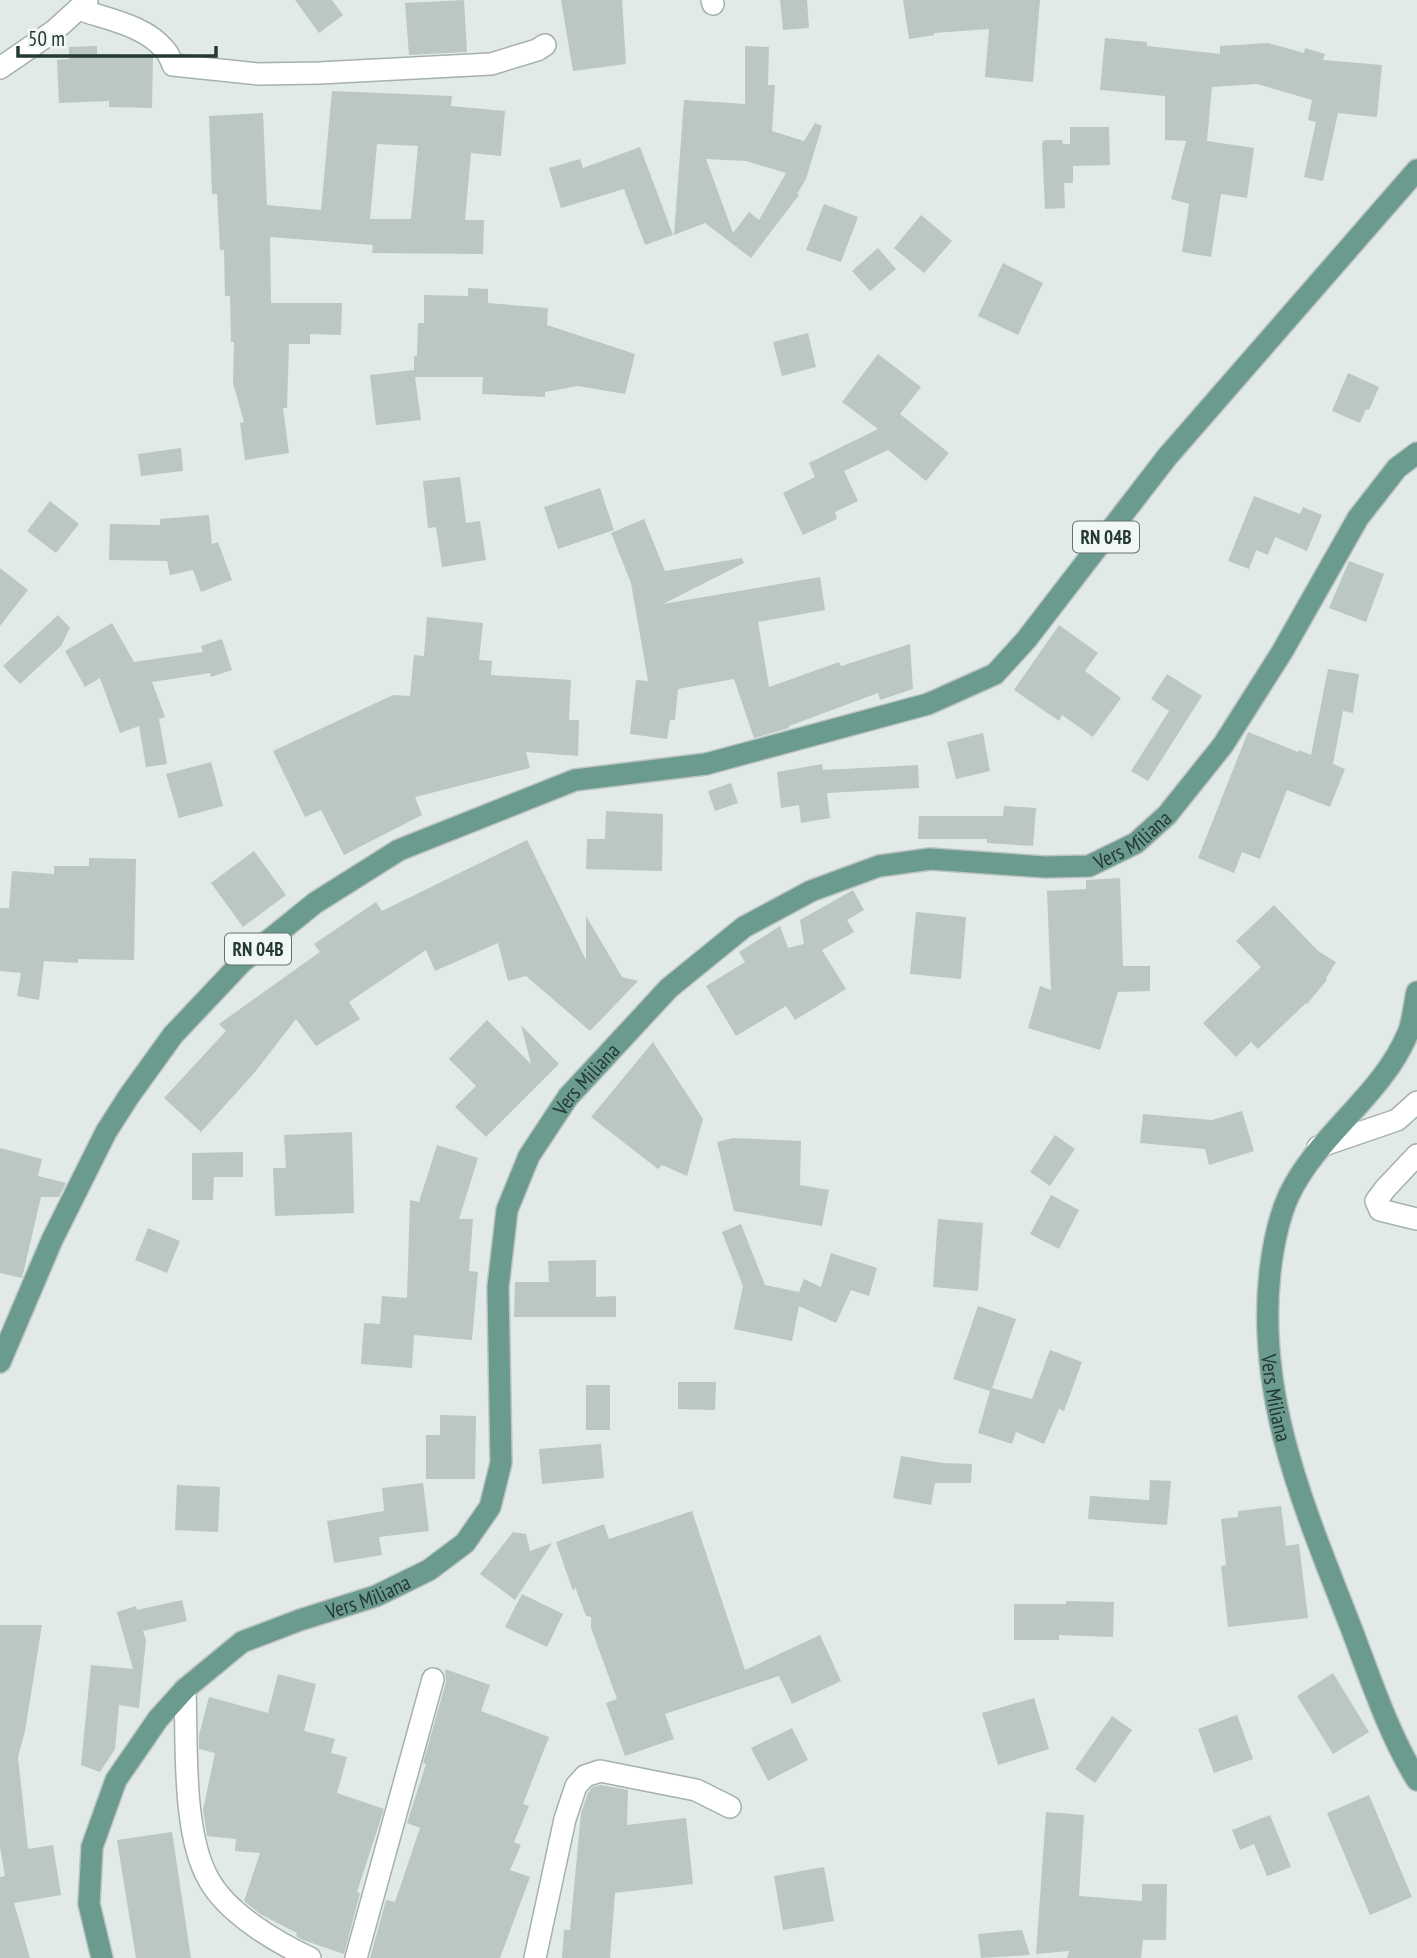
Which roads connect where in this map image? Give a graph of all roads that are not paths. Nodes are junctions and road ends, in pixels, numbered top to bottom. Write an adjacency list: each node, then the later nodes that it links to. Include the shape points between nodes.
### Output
1 (83, 5): 2 (street, via 144,34 165,50 173,65 258,74 491,64); 3 (street)
2 (545, 45)
3 (0, 68)
4 (1417, 170): 11 (main road, RN 04B, via 1167,457 995,674 928,704 706,764 575,780 399,850 315,903 242,962 173,1035 106,1132 52,1240)
5 (1417, 453): 13 (main road, Vers Miliana, via 1396,468 1358,517 1223,745 1167,815 1136,844 1089,866 930,859 878,866 811,891 744,927 669,988 568,1097 530,1156 507,1210 498,1287 501,1463 490,1507 465,1543 429,1570 376,1596 242,1642)
6 (1417, 992): 8 (main road, Vers Miliana, via 1408,1032 1389,1066)
7 (1417, 1102): 8 (street, via 1397,1120)
8 (1318, 1147): 14 (main road, Vers Miliana, via 1289,1195 1274,1244 1266,1309 1270,1375 1281,1432 1318,1543 1404,1759)
9 (1417, 1155): 10 (street, via 1376,1201 1380,1210)
10 (1417, 1219)
11 (0, 1362)
12 (433, 1679): 18 (street)
13 (185, 1689): 16 (main road, Vers Miliana, via 116,1780 92,1847 89,1904); 17 (street, via 189,1800 197,1849 209,1881 235,1911 283,1946)
14 (1417, 1780)
15 (730, 1807): 19 (street, via 696,1790 600,1771 585,1776 576,1786 565,1819)
16 (102, 1958)
17 (310, 1958)
18 (356, 1958)
19 (535, 1958)

